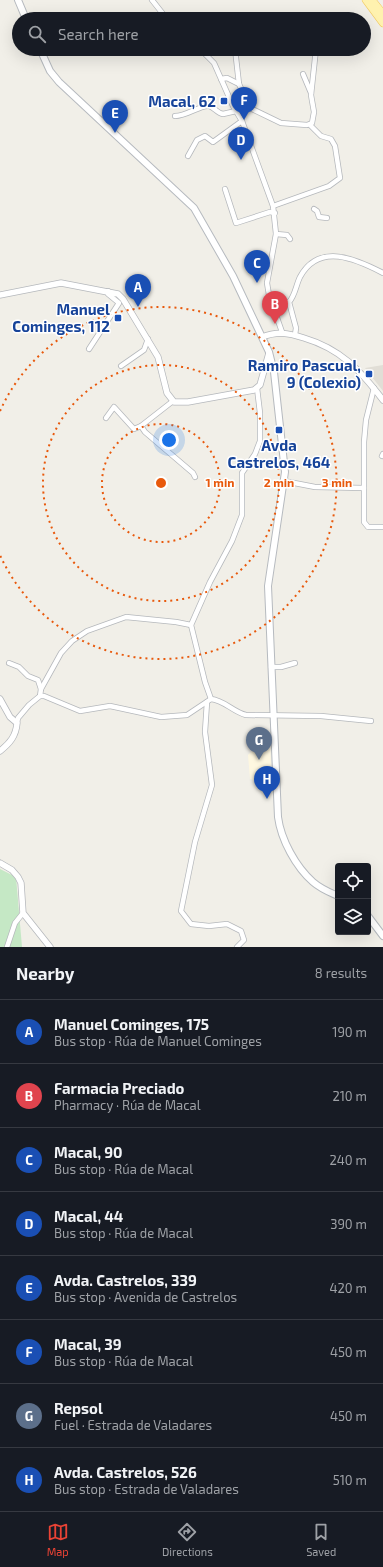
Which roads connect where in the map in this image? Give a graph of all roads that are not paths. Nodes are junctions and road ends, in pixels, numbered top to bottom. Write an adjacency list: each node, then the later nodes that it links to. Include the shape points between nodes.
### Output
1 (18, 0): 5 (main road)
2 (152, 0): 6 (street)
3 (366, 0): 8 (main road)
4 (372, 0): 7 (main road)
5 (23, 12)
6 (161, 12)
7 (383, 14)
8 (383, 24)
9 (43, 56): 36 (main road, via 59,82 194,208 230,270)
10 (207, 56): 14 (street, via 214,63)
11 (236, 56): 15 (street)
12 (315, 56): 16 (street)
13 (303, 74): 16 (street)
14 (221, 79): 15 (street, via 227,78); 17 (street)
15 (239, 84): 20 (street, via 246,102 253,110 281,123)
16 (311, 95): 20 (street, via 314,112)
17 (236, 111): 18 (street, via 221,114 212,107 203,106 185,115); 19 (street)
18 (175, 116)
19 (242, 121): 21 (street, via 213,142 205,136 196,140); 23 (street)
20 (310, 125): 23 (street, via 321,136 331,139 335,146 340,178 329,186)
21 (188, 156)
22 (225, 189): 25 (street, via 236,223)
23 (273, 206): 25 (street)
24 (314, 209): 26 (street, via 319,217)
25 (275, 212): 27 (street)
26 (327, 218)
27 (276, 234): 28 (street, via 287,235); 32 (street, via 267,283)
28 (290, 239)
29 (383, 273): 33 (street, via 360,262 336,256 322,256 300,277)
30 (108, 291): 31 (street, via 55,283); 37 (street, via 123,298); 38 (street, via 108,294 119,302)
31 (0, 295)
32 (272, 302): 33 (street); 34 (street)
33 (288, 302): 35 (street, via 296,328)
34 (282, 332): 35 (street); 36 (street)
35 (295, 335): 42 (street, via 335,350)
36 (262, 337): 39 (main road)
37 (148, 339): 40 (street, via 144,350); 44 (street, via 159,360 167,393)
38 (89, 349)
39 (269, 352): 41 (street); 48 (main road, via 278,408)
40 (121, 366)
41 (257, 388): 44 (street, via 188,402); 51 (street, via 260,441 255,454 242,473 242,515)
42 (374, 388): 43 (street); 49 (street, via 366,420)
43 (383, 400)
44 (173, 401): 46 (street)
45 (106, 418): 46 (street, via 114,407 134,429)
46 (141, 426): 47 (street)
47 (195, 477)
48 (284, 481): 49 (street, via 315,487); 54 (main road, via 268,586)
49 (364, 488): 50 (street, via 364,524 368,527)
50 (383, 527)
51 (191, 625): 55 (street, via 126,616 87,631 72,641 61,653); 58 (street)
52 (9, 663): 55 (street, via 38,680)
53 (295, 663): 54 (street)
54 (271, 667): 59 (main road)
55 (41, 689): 56 (street)
56 (40, 696): 58 (street, via 80,711 110,706 160,717 187,715); 61 (street, via 29,705)
57 (0, 699): 61 (street, via 10,717)
58 (209, 700): 59 (street, via 216,699 241,714); 70 (street, via 205,732 212,785 195,842 181,911 191,924 227,924 241,931 244,940)
59 (273, 715): 60 (street); 64 (main road, via 277,807 281,833 312,881)
60 (371, 721)
61 (17, 723): 62 (street, via 13,738)
62 (0, 751)
63 (0, 863): 65 (street, via 12,870 21,883)
64 (335, 895)
65 (23, 913): 68 (street, via 15,924); 69 (street)
66 (371, 920): 67 (main road)
67 (383, 936)
68 (7, 947)
69 (50, 947)
70 (237, 947)

